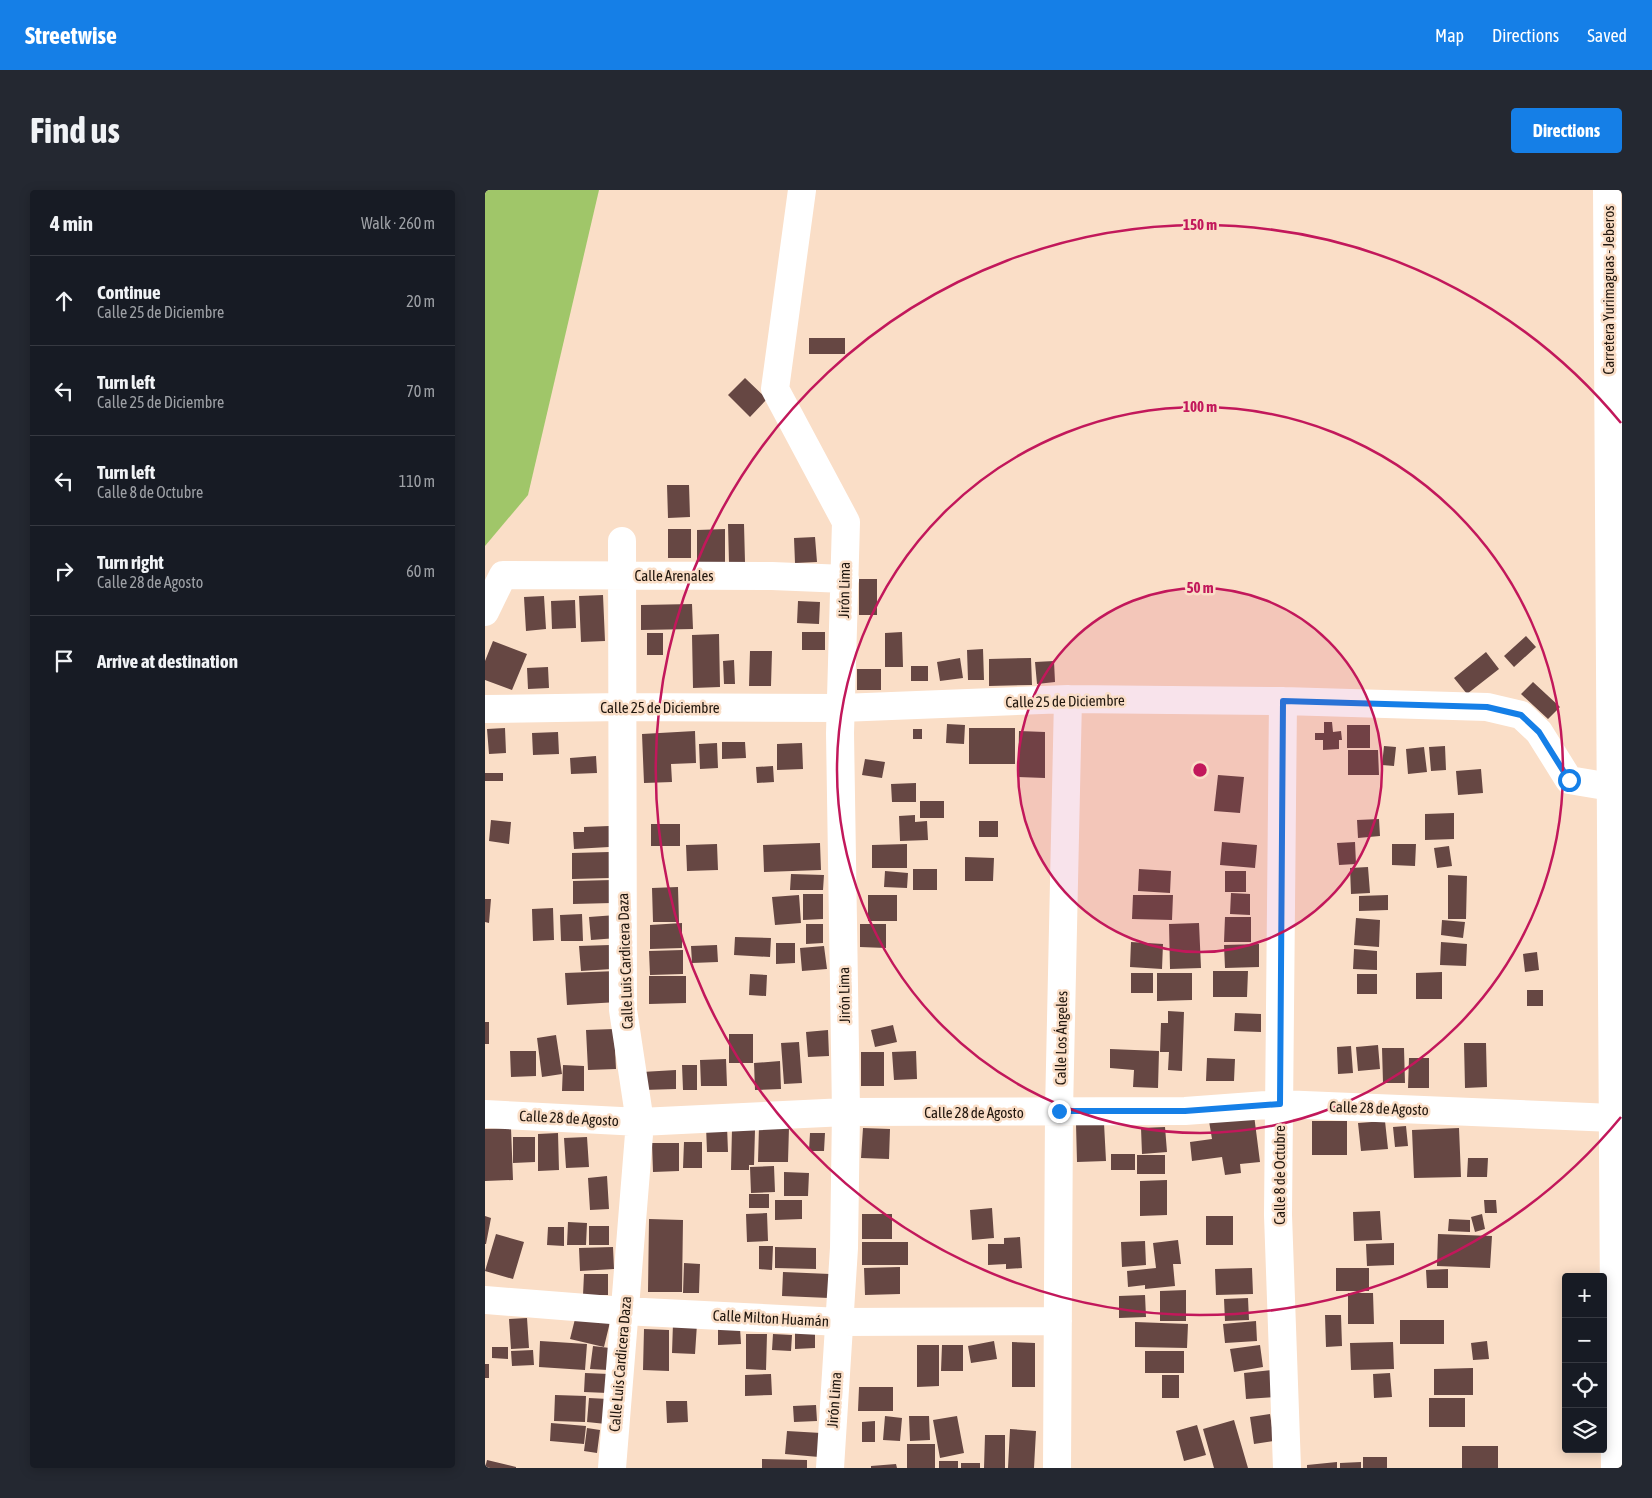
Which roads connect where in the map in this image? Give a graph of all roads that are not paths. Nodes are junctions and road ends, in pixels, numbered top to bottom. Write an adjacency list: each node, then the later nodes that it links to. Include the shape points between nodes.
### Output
1 (802, 190): 5 (street, Jirón Lima, via 775,389 846,522)
2 (1607, 190): 12 (street, Carretera Yurimaguas - Jeberos)
3 (622, 541): 4 (street, Calle Luis Cardicera Daza)
4 (622, 575): 5 (street, Calle Arenales); 6 (street, Calle Arenales, via 503,575); 9 (street, Calle Luis Cardicera Daza)
5 (845, 579): 10 (street, Jirón Lima)
6 (485, 612)
7 (1069, 699): 8 (street, Calle 25 de Diciembre); 10 (street, Calle 25 de Diciembre); 16 (street, Calle Los Ángeles)
8 (1283, 701): 12 (street, Calle 25 de Diciembre, via 1487,707 1521,715 1539,732 1569,780); 15 (street, Calle 8 de Octubre)
9 (623, 707): 10 (street, Calle 25 de Diciembre); 11 (street, Calle 25 de Diciembre); 20 (street, Calle Luis Cardicera Daza, via 623,1010)
10 (841, 708): 17 (street, Jirón Lima)
11 (485, 709)
12 (1611, 786): 13 (street, Carretera Yurimaguas - Jeberos)
13 (1617, 870): 14 (street, Carretera Yurimaguas - Jeberos)
14 (1617, 1038): 19 (street, Carretera Yurimaguas - Jeberos)
15 (1280, 1104): 16 (street, Calle 28 de Agosto, via 1185,1111); 19 (street, Calle 28 de Agosto); 30 (street, Calle 8 de Octubre, via 1278,1215)
16 (1059, 1111): 17 (street, Calle 28 de Agosto); 24 (street, Calle Los Ángeles)
17 (846, 1112): 20 (street, Calle 28 de Agosto); 25 (street, Jirón Lima, via 844,1248)
18 (485, 1114): 20 (street, Calle 28 de Agosto)
19 (1613, 1118): 21 (street, Carretera Yurimaguas - Jeberos)
20 (640, 1122): 23 (street, Calle Luis Cardicera Daza)
21 (1618, 1200): 26 (street, Carretera Yurimaguas - Jeberos)
22 (485, 1300): 23 (street, Calle Milton Huamán)
23 (624, 1311): 25 (street, Calle Milton Huamán); 27 (street, Calle Luis Cardicera Daza)
24 (1058, 1321): 25 (street, Calle Milton Huamán); 29 (street, Calle Los Ángeles)
25 (839, 1322): 28 (street, Jirón Lima)
26 (1618, 1396): 31 (street, Carretera Yurimaguas - Jeberos)
27 (612, 1468)
28 (830, 1468)
29 (1057, 1468)
30 (1287, 1468)
31 (1615, 1468)

